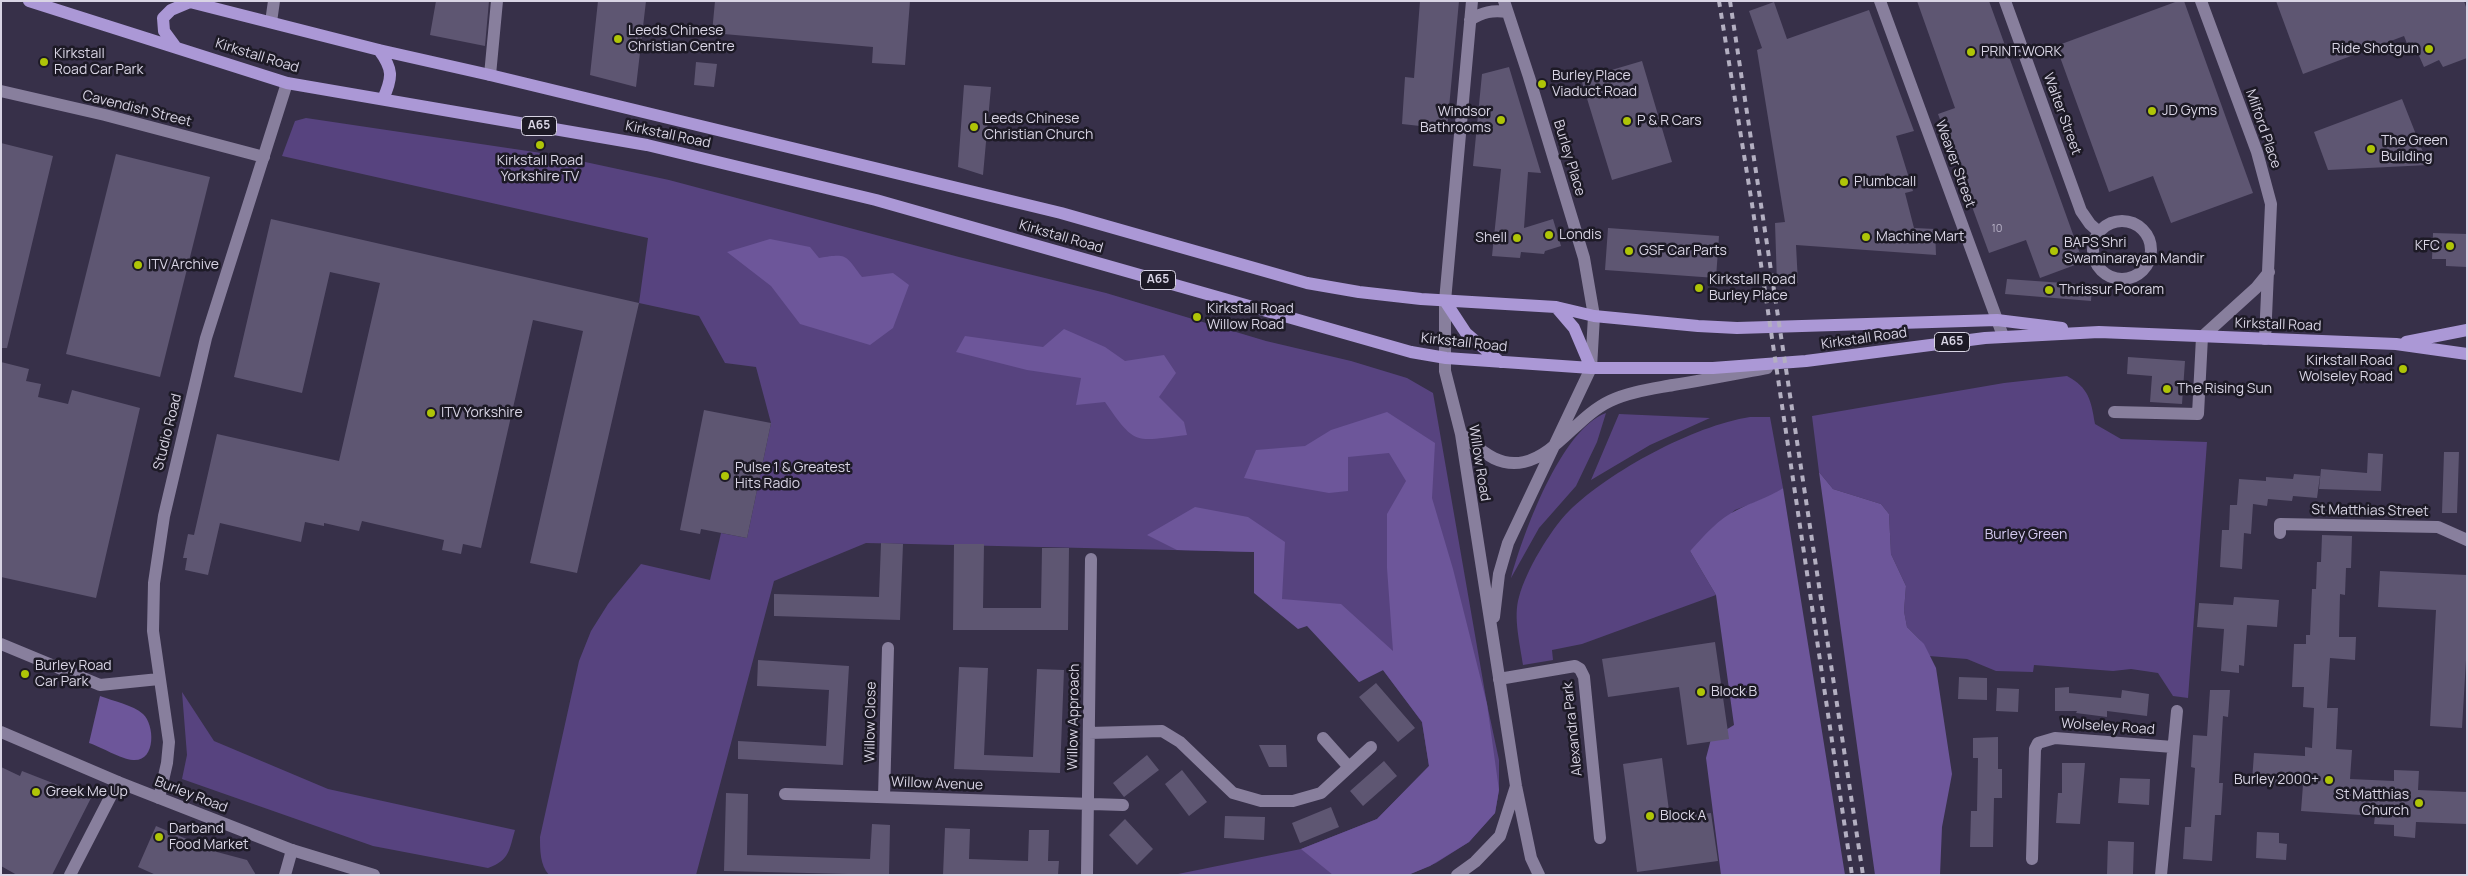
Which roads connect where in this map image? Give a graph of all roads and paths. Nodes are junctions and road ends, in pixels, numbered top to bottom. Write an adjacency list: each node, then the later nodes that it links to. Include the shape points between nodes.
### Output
1 (29, 1): 12 (main road, Kirkstall Road / A65)
2 (274, 1): 11 (street)
3 (497, 1): 14 (street)
4 (1472, 1): 10 (street)
5 (1880, 1): 24 (street, Weaver Street)
6 (2005, 1): 19 (street, Walter Street, via 2081,212)
7 (2201, 1): 20 (street, Milford Place, via 2257,152 2271,204)
8 (188, 2): 11 (main road, Kirkstall Road / A65); 12 (main road, via 163,18 164,31)
9 (1505, 6): 10 (street, Burley Place); 23 (street, Burley Place, via 1530,76 1584,258)
10 (1470, 20): 21 (street)
11 (271, 22): 13 (main road, Kirkstall Road / A65)
12 (175, 46): 15 (main road, Kirkstall Road / A65)
13 (379, 50): 14 (main road, Kirkstall Road / A65); 17 (main road, via 390,66 389,84)
14 (490, 75): 21 (main road, Kirkstall Road / A65, via 1061,213 1307,283)
15 (287, 83): 17 (main road, Kirkstall Road / A65); 18 (street, Studio Road)
16 (1, 92): 18 (street, Cavendish Street, via 105,115)
17 (383, 99): 32 (main road, Kirkstall Road / A65, via 648,145 847,193 1410,352)
18 (264, 157): 46 (street, Studio Road, via 206,338 164,516 154,583 153,622)
19 (2099, 232): 19 (street, via 2117,221 2137,224 2150,240 2152,250 2146,268 2131,279 2122,280 2104,274 2094,258)
20 (2269, 272): 28 (street); 29 (street, Milford Place)
21 (1445, 301): 22 (main road, Kirkstall Road / A65); 32 (street, Willow Road); 33 (main road, via 1466,333)
22 (1556, 308): 23 (main road, Kirkstall Road / A65); 35 (main road, via 1574,328)
23 (1594, 316): 24 (main road, Kirkstall Road / A65, via 1737,328); 35 (street, Burley Place)
24 (1997, 320): 26 (main road, Kirkstall Road / A65); 27 (street, Weaver Street)
25 (2467, 330): 30 (main road, Kirkstall Road / A65)
26 (2099, 332): 27 (main road, Kirkstall Road / A65); 28 (main road, Kirkstall Road / A65)
27 (2003, 336): 34 (main road, Kirkstall Road / A65)
28 (2202, 337): 29 (main road, Kirkstall Road / A65); 36 (street, via 2198,414)
29 (2264, 339): 30 (main road, Kirkstall Road / A65)
30 (2396, 344): 31 (main road, Kirkstall Road / A65)
31 (2467, 354)
32 (1446, 358): 33 (main road, Kirkstall Road / A65); 37 (street, Willow Road, via 1445,371)
33 (1500, 362): 35 (main road, Kirkstall Road / A65)
34 (1806, 362): 35 (main road, Kirkstall Road / A65, via 1713,368); 38 (street, via 1643,390 1611,400 1582,418)
35 (1591, 368): 38 (street, Willow Road)
36 (2114, 412)
37 (1461, 434): 38 (street, via 1489,457 1504,463 1524,462); 42 (street, Willow Road)
38 (1553, 448): 42 (street, Willow Road, via 1508,543 1499,574)
39 (2280, 533): 40 (street, St Matthias Street, via 2280,524 2438,527)
40 (2467, 540)
41 (1092, 559): 49 (street, Willow Approach)
42 (1492, 630): 45 (street, Willow Road)
43 (1, 644): 46 (street, via 100,685)
44 (888, 648): 57 (street, Willow Close)
45 (1499, 679): 55 (street, Willow Road); 61 (street, Alexandra Park, via 1575,666 1580,669 1584,677)
46 (159, 680): 58 (street, Studio Road, via 169,742)
47 (2177, 711): 52 (street, Wolseley Road)
48 (1, 732): 54 (street, Burley Road)
49 (1089, 733): 53 (street, via 1162,731 1180,742 1233,793 1261,801 1293,801 1321,792); 59 (street, Willow Approach)
50 (1324, 738): 53 (street)
51 (1372, 747): 53 (street)
52 (2172, 747): 63 (street, Wolseley Road, via 2055,738 2038,743 2035,749); 70 (street, Wolseley Road)
53 (1348, 766)
54 (118, 782): 58 (street, Burley Road); 64 (street)
55 (1516, 786): 68 (street, via 1500,836); 69 (street, Willow Road, via 1531,858)
56 (785, 794): 57 (street, Willow Avenue)
57 (884, 797): 59 (street, Willow Avenue)
58 (159, 798): 62 (street, Burley Road)
59 (1088, 804): 60 (street, Willow Avenue); 67 (street, Willow Approach)
60 (1123, 805)
61 (1600, 838)
62 (292, 850): 65 (street); 66 (street, Burley Road)
63 (2032, 859)
64 (70, 875)
65 (285, 875)
66 (374, 875)
67 (1086, 875)
68 (1457, 875)
69 (1539, 875)
70 (2161, 875)

